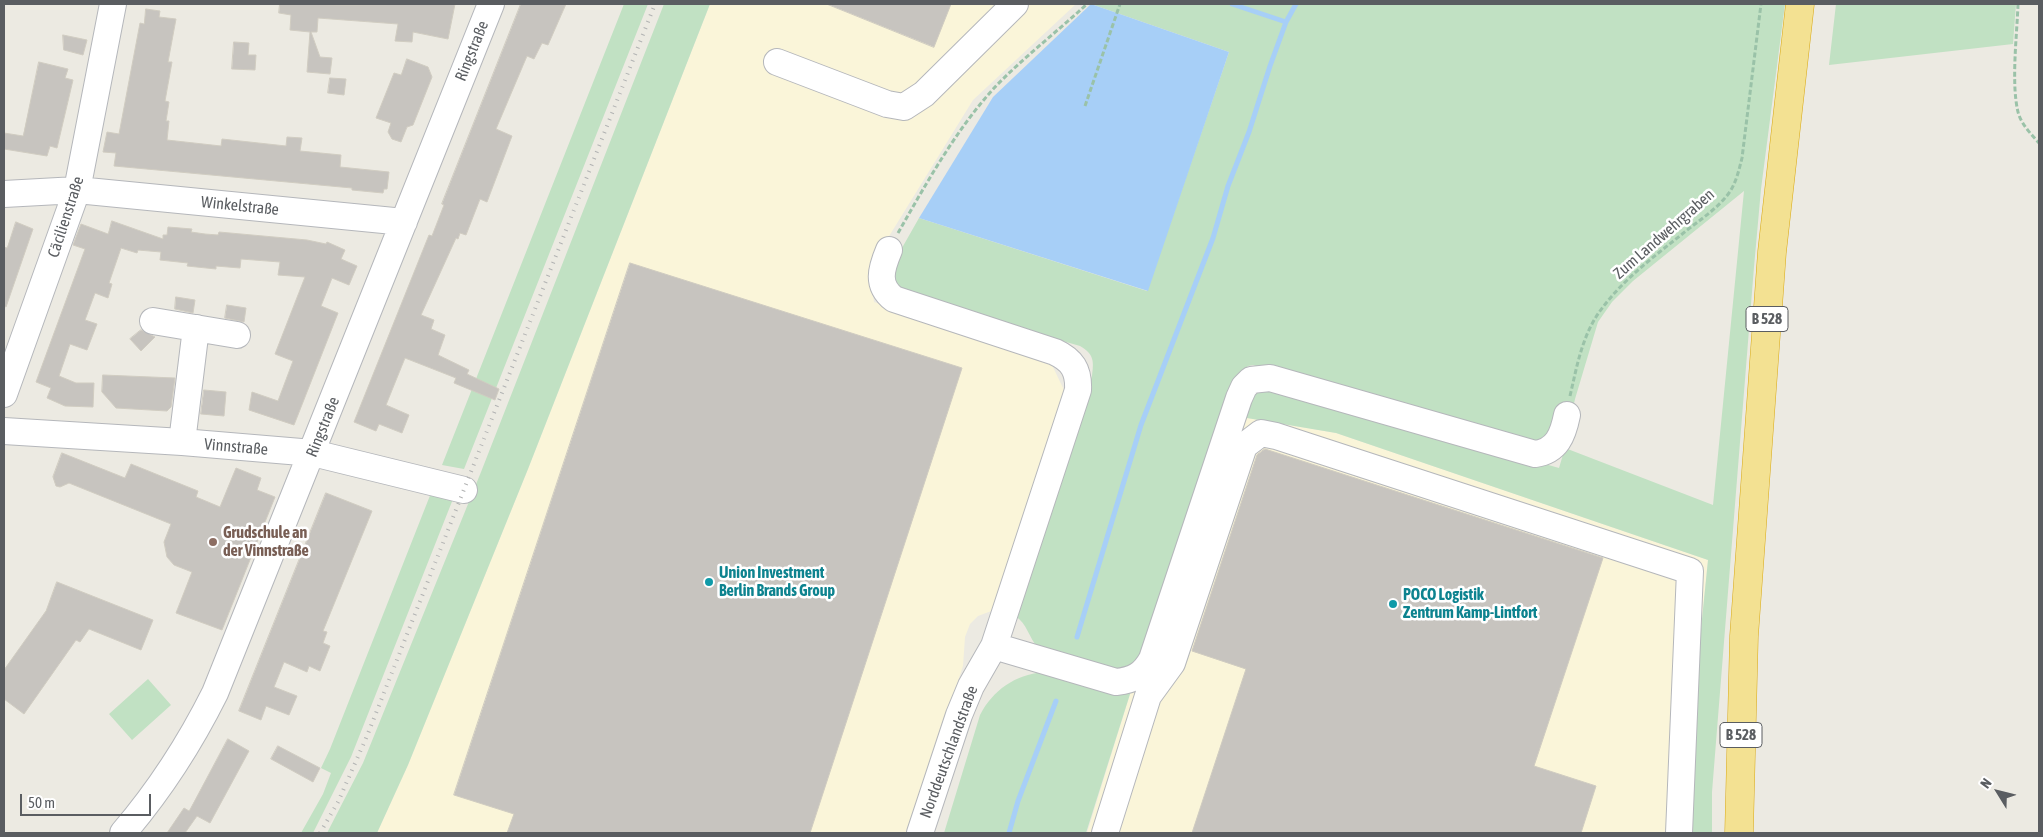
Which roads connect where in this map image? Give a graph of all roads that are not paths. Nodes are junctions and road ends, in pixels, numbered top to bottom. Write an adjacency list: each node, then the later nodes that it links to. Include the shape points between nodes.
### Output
1 (113, 4): 6 (street, Cäcilienstraße)
2 (491, 4): 8 (street, Ringstraße)
3 (1015, 4): 5 (street, via 924,94 904,107 887,104)
4 (1800, 4): 24 (highway, B 528, via 1772,252 1744,636)
5 (777, 62)
6 (77, 190): 7 (street, Winkelstraße); 8 (street, Winkelstraße); 13 (street, Cäcilienstraße)
7 (4, 194)
8 (404, 222): 17 (street, Ringstraße)
9 (889, 250): 19 (street, Norddeutschlandstraße, via 880,282 894,299 1055,352 1075,366 1079,378 1078,390)
10 (152, 322): 11 (street)
11 (196, 328): 12 (street); 16 (street)
12 (237, 335)
13 (4, 394)
14 (1566, 416): 19 (street, via 1557,443 1535,454 1270,378 1251,380 1240,398 1155,653 1146,670 1137,678 1116,682)
15 (4, 431): 16 (street, Vinnstraße)
16 (182, 442): 17 (street, Vinnstraße)
17 (313, 453): 18 (street, Vinnstraße); 20 (street, Ringstraße, via 225,671 199,726)
18 (464, 490)
19 (994, 646): 21 (street, Norddeutschlandstraße, via 958,715)
20 (123, 833)
21 (920, 833)
22 (1105, 833): 23 (street, via 1148,696 1172,663 1244,446 1261,433 1690,571)
23 (1679, 833)
24 (1739, 833)

